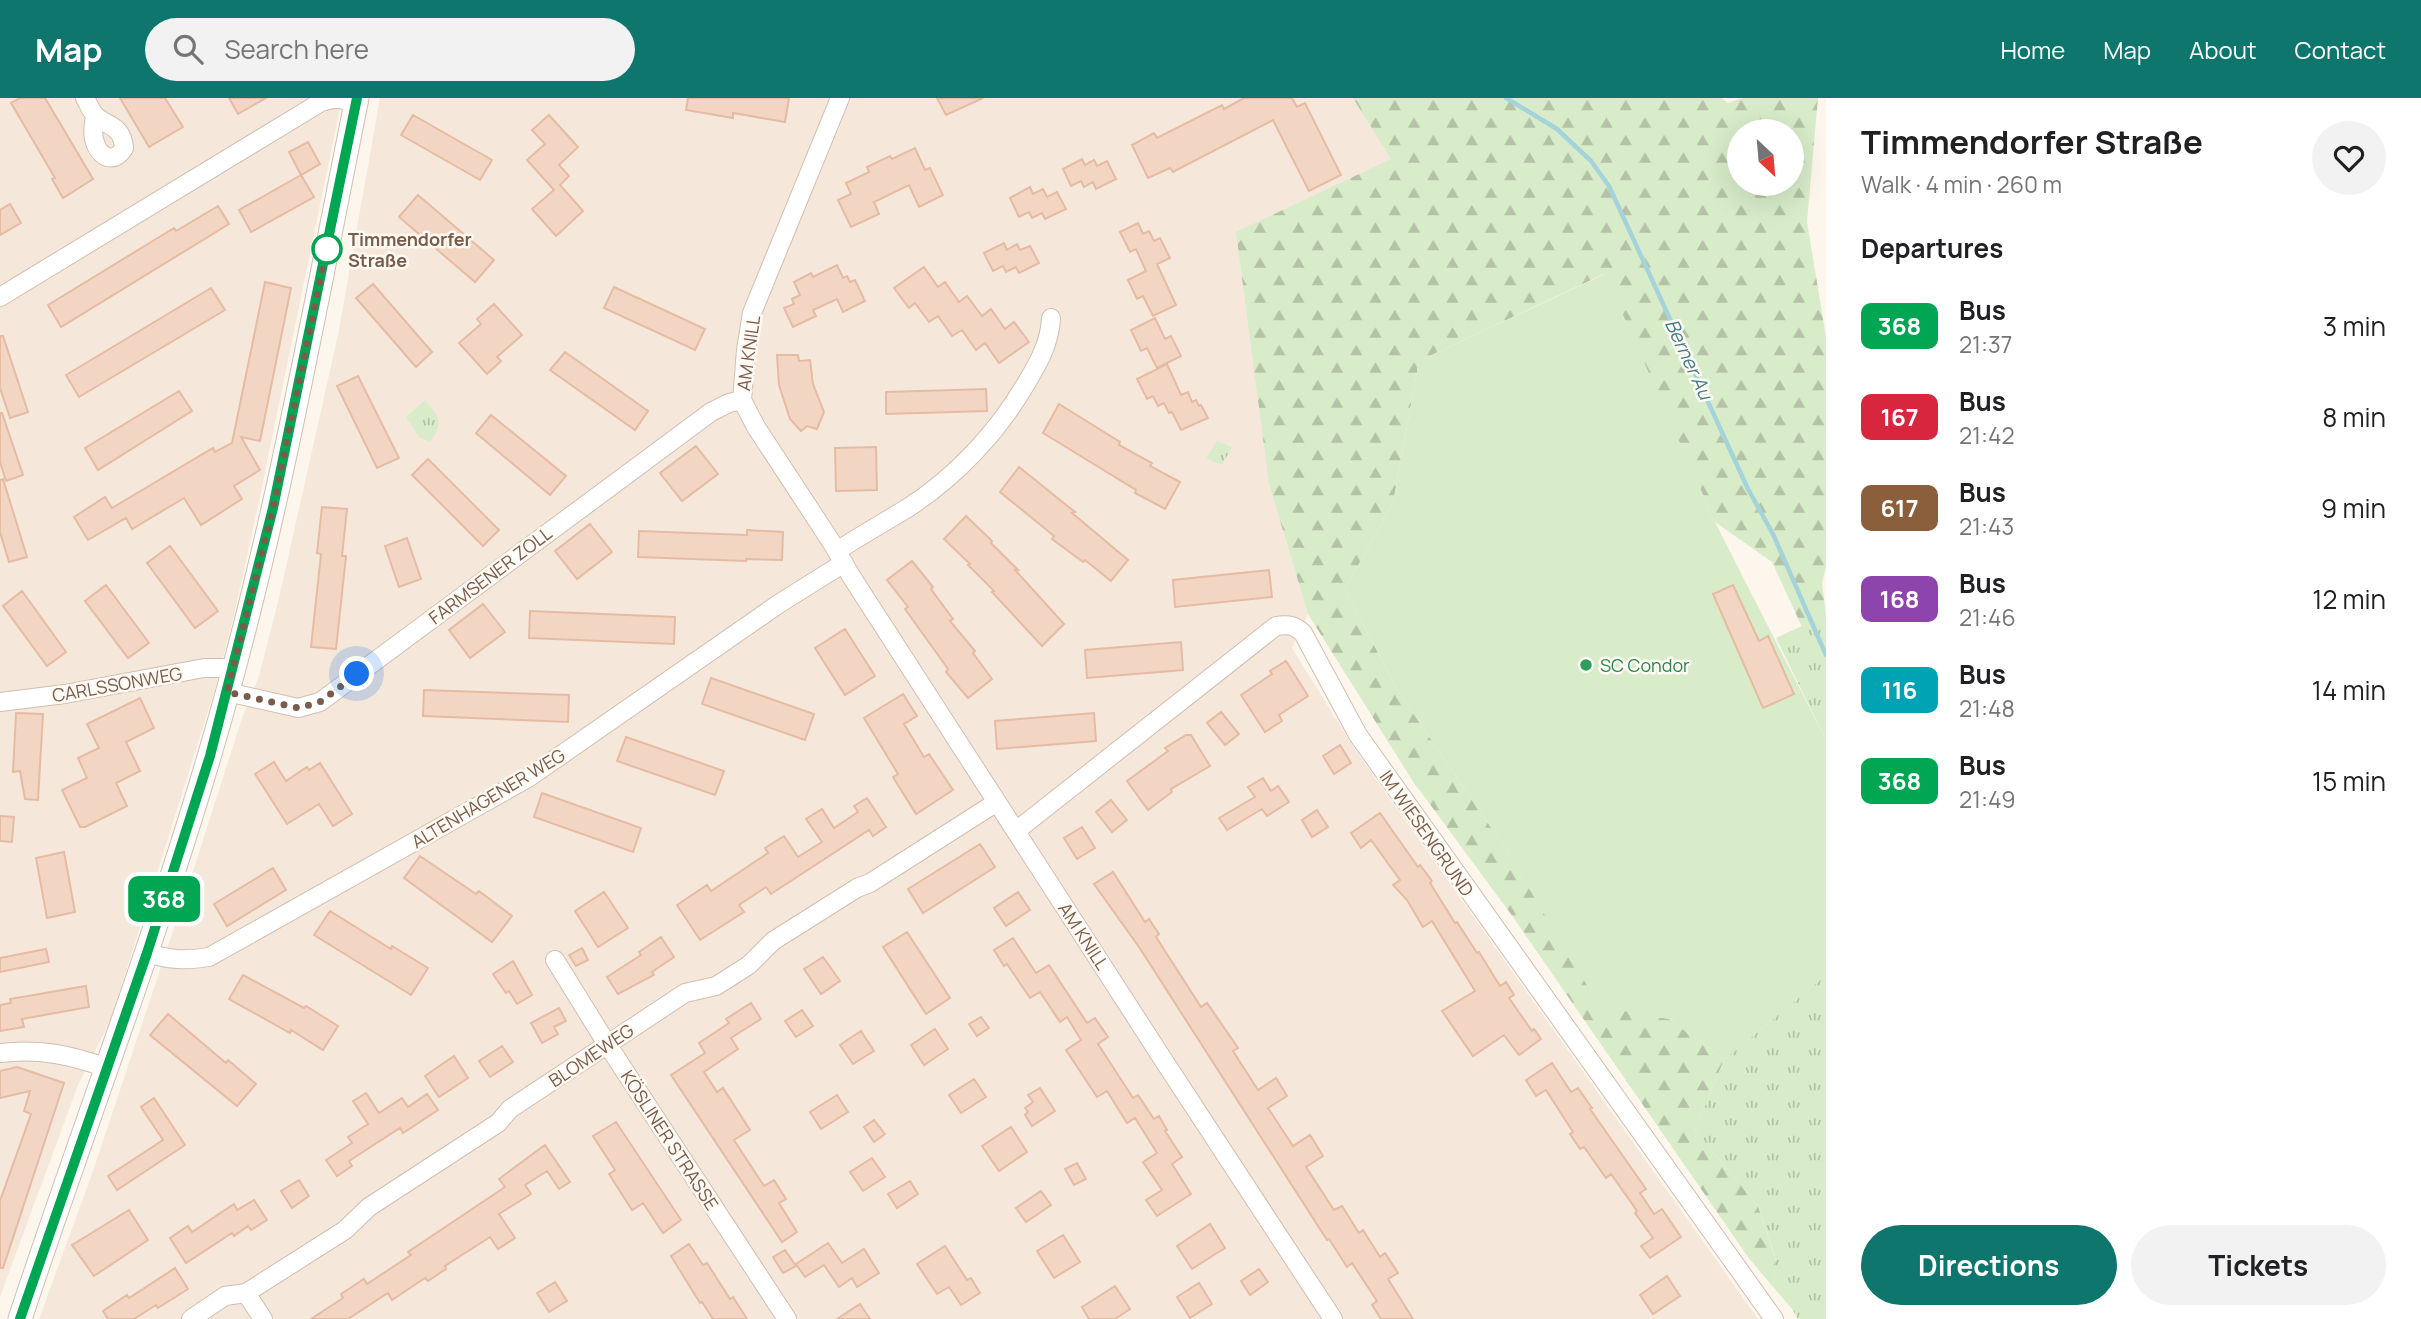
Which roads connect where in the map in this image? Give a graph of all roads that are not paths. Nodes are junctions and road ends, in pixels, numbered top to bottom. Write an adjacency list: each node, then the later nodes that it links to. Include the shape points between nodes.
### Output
1 (85, 98): 4 (street)
2 (837, 99): 7 (street, AM KNILL, via 752,313)
3 (357, 100): 5 (street, via 321,102); 9 (street, via 275,499)
4 (95, 116)
5 (0, 296)
6 (1051, 318): 8 (street, via 1050,335 1037,366 1003,419 950,476)
7 (742, 400): 8 (street, AM KNILL); 10 (street, FARMSENER ZOLL, via 711,412 320,702 298,708)
8 (841, 557): 12 (street, AM KNILL); 14 (street, ALTENHAGENER WEG, via 528,778 209,957 188,961)
9 (233, 668): 10 (street); 11 (street, CARLSSONWEG, via 204,668)
10 (227, 692): 14 (street)
11 (0, 702)
12 (997, 802): 13 (street, AM KNILL); 16 (street, BLOMEWEG, via 773,941 749,965 716,986 685,993)
13 (1016, 831): 24 (street, AM KNILL); 25 (street, IM WIESENGRUND, via 1276,626 1296,627 1358,735)
14 (147, 953): 18 (street)
15 (555, 960): 16 (street, KÖSLINER STRASSE)
16 (607, 1044): 19 (street, BLOMEWEG, via 510,1109 498,1123 369,1207 345,1230); 23 (street, KÖSLINER STRASSE)
17 (0, 1053): 18 (street, via 46,1052)
18 (107, 1068): 20 (street)
19 (246, 1293): 21 (street, BLOMEWEG, via 225,1296); 22 (street)
20 (20, 1319)
21 (191, 1319)
22 (263, 1319)
23 (787, 1319)
24 (1333, 1319)
25 (1774, 1319)

